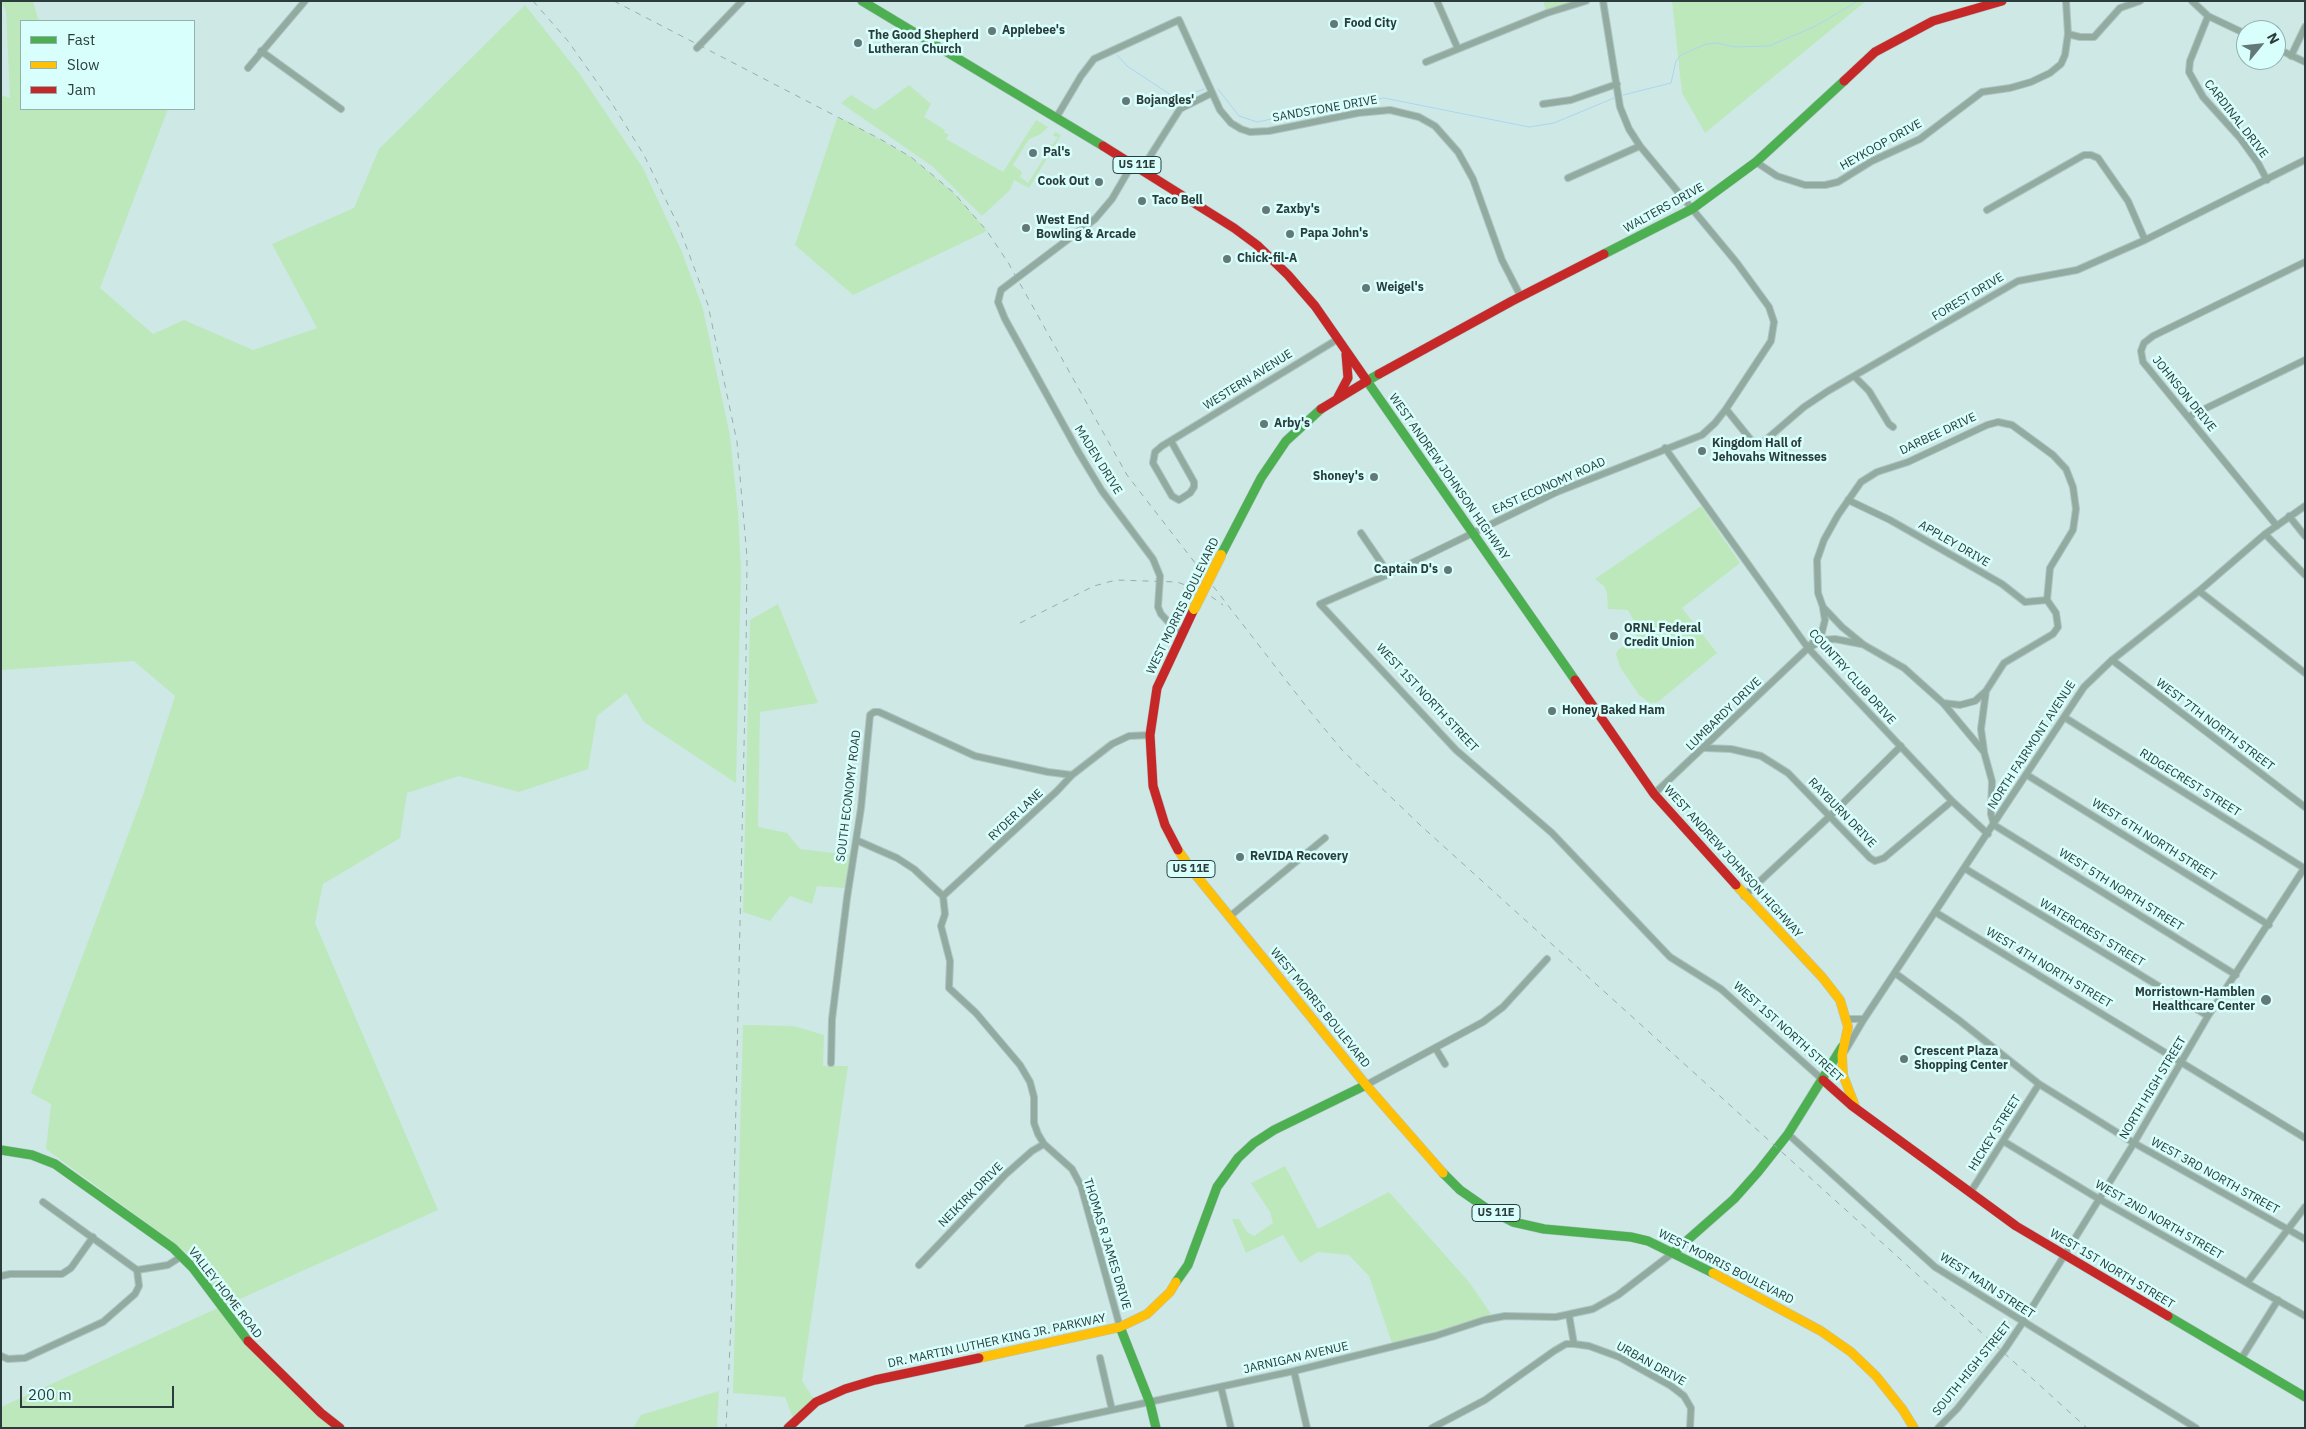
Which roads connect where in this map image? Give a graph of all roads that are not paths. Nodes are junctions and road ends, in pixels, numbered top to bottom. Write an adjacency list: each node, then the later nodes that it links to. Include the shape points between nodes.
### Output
1 (305, 1): 17 (street)
2 (742, 1): 15 (street)
3 (862, 1): 27 (main road, WEST ANDREW JOHNSON HIGHWAY / US 11E)
4 (1437, 1): 16 (street)
5 (1586, 1): 16 (street)
6 (1603, 1): 23 (street, EAST ECONOMY ROAD)
7 (2002, 1): 30 (main road, WALTERS DRIVE, via 1933,21 1876,52)
8 (2066, 1): 14 (street, HEYKOOP DRIVE)
9 (2140, 1): 14 (street, via 2120,8 2094,37)
10 (2192, 1): 11 (street)
11 (2208, 16): 13 (street); 33 (street, CARDINAL DRIVE, via 2190,61 2192,81 2240,138)
12 (2305, 27): 19 (street)
13 (2236, 29)
14 (2068, 34): 30 (street, HEYKOOP DRIVE, via 2062,64 2050,73 2018,86 1982,92 1920,139 1872,161 1838,182 1805,185 1777,176)
15 (697, 48)
16 (1458, 49): 20 (street)
17 (261, 51): 22 (street); 26 (street)
18 (2286, 53): 19 (street)
19 (2291, 56): 21 (street)
20 (1426, 62)
21 (2305, 62)
22 (248, 68)
23 (1617, 84): 25 (street, via 1571,100); 28 (street, EAST ECONOMY ROAD, via 1620,107 1628,129)
24 (1212, 94): 27 (street, SANDSTONE DRIVE, via 1179,20 1094,59); 31 (street, via 1180,109); 38 (street, SANDSTONE DRIVE, via 1225,117 1250,132 1390,110 1419,117 1435,126 1458,152 1473,179 1502,260)
25 (1542, 104)
26 (341, 109)
27 (1056, 118): 31 (main road, WEST ANDREW JOHNSON HIGHWAY / US 11E)
28 (1640, 146): 32 (street); 34 (street, EAST ECONOMY ROAD)
29 (2305, 160): 33 (street, FOREST DRIVE)
30 (1756, 162): 34 (main road, WALTERS DRIVE)
31 (1138, 166): 39 (main road, WEST ANDREW JOHNSON HIGHWAY / US 11E, via 1257,245 1310,300); 64 (street, MADEN DRIVE, via 1095,219 1001,290 998,302 1079,453 1102,491 1153,559 1160,576 1158,607 1161,614 1174,628)
32 (1568, 178)
33 (2267, 180): 36 (street, FOREST DRIVE)
34 (1692, 209): 38 (main road, WALTERS DRIVE); 45 (street, EAST ECONOMY ROAD, via 1759,293 1774,322 1771,342)
35 (1987, 210): 36 (street, via 2084,155 2091,155 2098,158 2128,200)
36 (2145, 240): 42 (street, FOREST DRIVE, via 2077,270 2018,280)
37 (2305, 262): 46 (street, JOHNSON DRIVE, via 2144,343 2141,352 2143,362)
38 (1521, 297): 43 (main road, WALTERS DRIVE)
39 (1338, 339): 40 (main road, WEST ANDREW JOHNSON HIGHWAY / US 11E); 48 (street, WESTERN AVENUE)
40 (1346, 351): 43 (main road, WEST ANDREW JOHNSON HIGHWAY / US 11E); 44 (main road, via 1348,378)
41 (2305, 360): 46 (street)
42 (1854, 377): 45 (street, FOREST DRIVE, via 1828,390 1761,444 1751,440); 47 (street, via 1869,390)
43 (1367, 381): 44 (main road, WEST MORRIS BOULEVARD / US 11E); 54 (main road, WEST ANDREW JOHNSON HIGHWAY)
44 (1336, 399): 64 (main road, WEST MORRIS BOULEVARD / US 11E, bridge, via 1286,441 1261,478)
45 (1726, 409): 49 (street, EAST ECONOMY ROAD, via 1702,435)
46 (2188, 417): 53 (street, JOHNSON DRIVE)
47 (1893, 427)
48 (1170, 441): 48 (street, WESTERN AVENUE, via 1194,482 1190,493 1179,500 1172,496 1153,463 1155,452)
49 (1665, 448): 54 (street, EAST ECONOMY ROAD, via 1557,492); 66 (street, COUNTRY CLUB DRIVE)
50 (1848, 500): 61 (street, APPLEY DRIVE, via 1890,520 2002,584 2025,602); 61 (street, DARBEE DRIVE, via 1861,482 1877,472 1908,462 1987,425 1998,422 2012,425 2053,455 2066,469 2073,487 2076,509 2073,530 2050,568); 63 (street, DARBEE DRIVE, via 1824,540 1817,560 1818,593)
51 (2305, 506): 52 (street, NORTH FAIRMONT AVENUE)
52 (2289, 516): 53 (street, NORTH FAIRMONT AVENUE); 57 (street)
53 (2277, 526): 56 (street, NORTH FAIRMONT AVENUE)
54 (1473, 532): 58 (street, EAST ECONOMY ROAD); 78 (main road, WEST ANDREW JOHNSON HIGHWAY)
55 (1361, 533): 58 (street)
56 (2265, 534): 59 (street); 60 (street, NORTH FAIRMONT AVENUE)
57 (2305, 536)
58 (1389, 574): 62 (street, EAST ECONOMY ROAD)
59 (2305, 575)
60 (2199, 591): 67 (street, NORTH FAIRMONT AVENUE); 68 (street)
61 (2047, 600): 69 (street, via 2056,613 2058,627 2053,634 2004,662)
62 (1320, 604): 106 (street, WEST 1ST NORTH STREET, via 1456,750 1552,833 1670,957 1721,989)
63 (1823, 607): 65 (street); 66 (street, DARBEE DRIVE, via 1825,620 1822,632)
64 (1183, 631): 72 (main road, WEST MORRIS BOULEVARD / US 11E, via 1158,688)
65 (1864, 645): 66 (street, via 1835,639 1822,640); 70 (street, via 1904,668)
66 (1808, 648): 73 (street, COUNTRY CLUB DRIVE); 74 (street, LUMBARDY DRIVE)
67 (2112, 660): 71 (street, NORTH FAIRMONT AVENUE, via 2084,687); 80 (street, WEST 7TH NORTH STREET)
68 (2305, 673)
69 (1986, 691): 70 (street, via 1976,701 1960,705); 75 (street, via 1981,729)
70 (1943, 703): 75 (street)
71 (2064, 717): 76 (street, NORTH FAIRMONT AVENUE); 87 (street, RIDGECREST STREET)
72 (1150, 735): 77 (street, RYDER LANE, via 1129,736 1112,744); 91 (main road, WEST MORRIS BOULEVARD / US 11E, via 1154,786 1165,825 1181,856)
73 (1900, 746): 79 (street, COUNTRY CLUB DRIVE); 81 (street)
74 (1705, 748): 78 (street, LUMBARDY DRIVE); 81 (street, RAYBURN DRIVE, via 1731,749 1761,756 1788,773)
75 (1984, 752): 82 (street, via 1992,781)
76 (2027, 774): 82 (street, NORTH FAIRMONT AVENUE); 92 (street, WEST 6TH NORTH STREET)
77 (1072, 775): 85 (street, SOUTH ECONOMY ROAD, via 975,756 874,712 870,715); 88 (street, RYDER LANE)
78 (1654, 794): 89 (main road, WEST ANDREW JOHNSON HIGHWAY)
79 (1952, 801): 81 (street, RAYBURN DRIVE, via 1884,858 1876,861); 83 (street, COUNTRY CLUB DRIVE)
80 (2305, 807)
81 (1830, 816): 89 (street)
82 (1994, 825): 83 (street, NORTH FAIRMONT AVENUE); 95 (street, WEST 5TH NORTH STREET)
83 (1988, 834): 86 (street, NORTH FAIRMONT AVENUE)
84 (1326, 838): 91 (street)
85 (856, 840): 88 (street, via 897,858); 103 (street, SOUTH ECONOMY ROAD, via 832,1019)
86 (1964, 868): 90 (street, NORTH FAIRMONT AVENUE); 96 (street, WATERCREST STREET)
87 (2304, 868): 92 (street, NORTH HIGH STREET)
88 (943, 896): 114 (street, THOMAS R JAMES DRIVE, via 945,914 941,926 950,961 949,988 976,1013 1030,1082 1034,1096 1034,1123)
89 (1744, 896): 97 (main road, WEST ANDREW JOHNSON HIGHWAY, via 1831,988)
90 (1935, 912): 94 (street, NORTH FAIRMONT AVENUE); 102 (street, WEST 4TH NORTH STREET)
91 (1229, 917): 108 (main road, WEST MORRIS BOULEVARD / US 11E)
92 (2269, 925): 95 (street, NORTH HIGH STREET)
93 (1547, 960): 100 (street, DR. MARTIN LUTHER KING JR. PARKWAY, via 1503,1007)
94 (1895, 974): 98 (street, NORTH FAIRMONT AVENUE); 107 (street, WEST 3RD NORTH STREET)
95 (2236, 975): 96 (street, NORTH HIGH STREET)
96 (2208, 1016): 102 (street, NORTH HIGH STREET)
97 (1847, 1019): 98 (street); 99 (main road, WEST ANDREW JOHNSON HIGHWAY)
98 (1864, 1019): 101 (street, NORTH FAIRMONT AVENUE)
99 (1846, 1042): 101 (main road, WEST ANDREW JOHNSON HIGHWAY); 106 (main road)
100 (1436, 1048): 104 (street); 108 (street, DR. MARTIN LUTHER KING JR. PARKWAY)
101 (1842, 1056): 105 (main road, WEST ANDREW JOHNSON HIGHWAY)
102 (2182, 1062): 111 (street, WEST 4TH NORTH STREET); 113 (street, NORTH HIGH STREET)
103 (831, 1063)
104 (1445, 1064)
105 (1843, 1075): 106 (main road); 109 (main road, WEST ANDREW JOHNSON HIGHWAY)
106 (1823, 1080): 109 (main road, WEST 1ST NORTH STREET); 110 (main road)
107 (2039, 1084): 112 (street, HICKEY STREET); 113 (street, WEST 3RD NORTH STREET)
108 (1366, 1085): 123 (main road, WEST MORRIS BOULEVARD / US 11E, via 1434,1165 1460,1190 1486,1208 1513,1222 1544,1230 1631,1237); 134 (main road, DR. MARTIN LUTHER KING JR. PARKWAY, via 1274,1130 1238,1158 1217,1187 1194,1254 1180,1278 1147,1314)
109 (1855, 1106): 116 (main road, WEST 1ST NORTH STREET)
110 (1788, 1134): 123 (main road, via 1734,1199); 133 (street, WEST MAIN STREET, via 1935,1267)
111 (2305, 1138)
112 (2002, 1141): 116 (street, HICKEY STREET); 117 (street, WEST 2ND NORTH STREET)
113 (2134, 1143): 117 (street, NORTH HIGH STREET); 120 (street, WEST 3RD NORTH STREET)
114 (1044, 1144): 126 (street, NEIKIRK DRIVE, via 1006,1174); 134 (street, THOMAS R JAMES DRIVE, via 1072,1169 1081,1186)
115 (1, 1150): 124 (main road, VALLEY HOME ROAD, via 32,1155 55,1164)
116 (1970, 1193): 125 (main road, WEST 1ST NORTH STREET)
117 (2099, 1199): 125 (street, NORTH HIGH STREET); 129 (street, WEST 2ND NORTH STREET)
118 (43, 1202): 121 (street)
119 (2305, 1207): 120 (street)
120 (2288, 1230): 122 (street, WEST 3RD NORTH STREET); 129 (street)
121 (93, 1237): 127 (street); 128 (street, via 72,1268 62,1274)
122 (2305, 1239)
123 (1674, 1252): 131 (street, JARNIGAN AVENUE, via 1618,1295 1593,1309); 152 (main road, WEST MORRIS BOULEVARD / US 11E, via 1821,1331 1846,1349 1876,1376)
124 (182, 1256): 127 (street, via 168,1265); 144 (main road, VALLEY HOME ROAD, via 252,1347)
125 (2065, 1256): 133 (street, NORTH HIGH STREET); 138 (main road, WEST 1ST NORTH STREET)
126 (919, 1265)
127 (137, 1270): 136 (street, via 139,1286 135,1294 103,1322 25,1358 8,1360)
128 (1, 1276)
129 (2247, 1283): 130 (street, WEST 2ND NORTH STREET)
130 (2278, 1300): 132 (street, WEST 2ND NORTH STREET); 138 (street)
131 (1569, 1316): 135 (street); 139 (street, JARNIGAN AVENUE, via 1505,1316 1484,1320 1435,1336)
132 (2305, 1316)
133 (2024, 1322): 153 (street, SOUTH HIGH STREET, via 1957,1410); 154 (street, WEST MAIN STREET)
134 (1120, 1327): 142 (main road); 145 (main road, DR. MARTIN LUTHER KING JR. PARKWAY, via 844,1389 816,1402)
135 (1574, 1344): 150 (street, via 1566,1344 1554,1351 1484,1400); 151 (street, URBAN DRIVE, via 1620,1358 1671,1386 1684,1396 1691,1408)
136 (1, 1356)
137 (1100, 1358): 143 (street)
138 (2241, 1359): 141 (main road, WEST 1ST NORTH STREET)
139 (1294, 1371): 140 (street, JARNIGAN AVENUE); 149 (street)
140 (1221, 1387): 142 (street, JARNIGAN AVENUE); 148 (street)
141 (2305, 1397)
142 (1150, 1403): 143 (street, JARNIGAN AVENUE); 147 (main road)
143 (1112, 1410): 146 (street, JARNIGAN AVENUE)
144 (340, 1428)
145 (788, 1428)
146 (1028, 1428)
147 (1156, 1428)
148 (1231, 1428)
149 (1307, 1428)
150 (1432, 1428)
151 (1690, 1428)
152 (1914, 1428)
153 (1938, 1428)
154 (2196, 1428)

